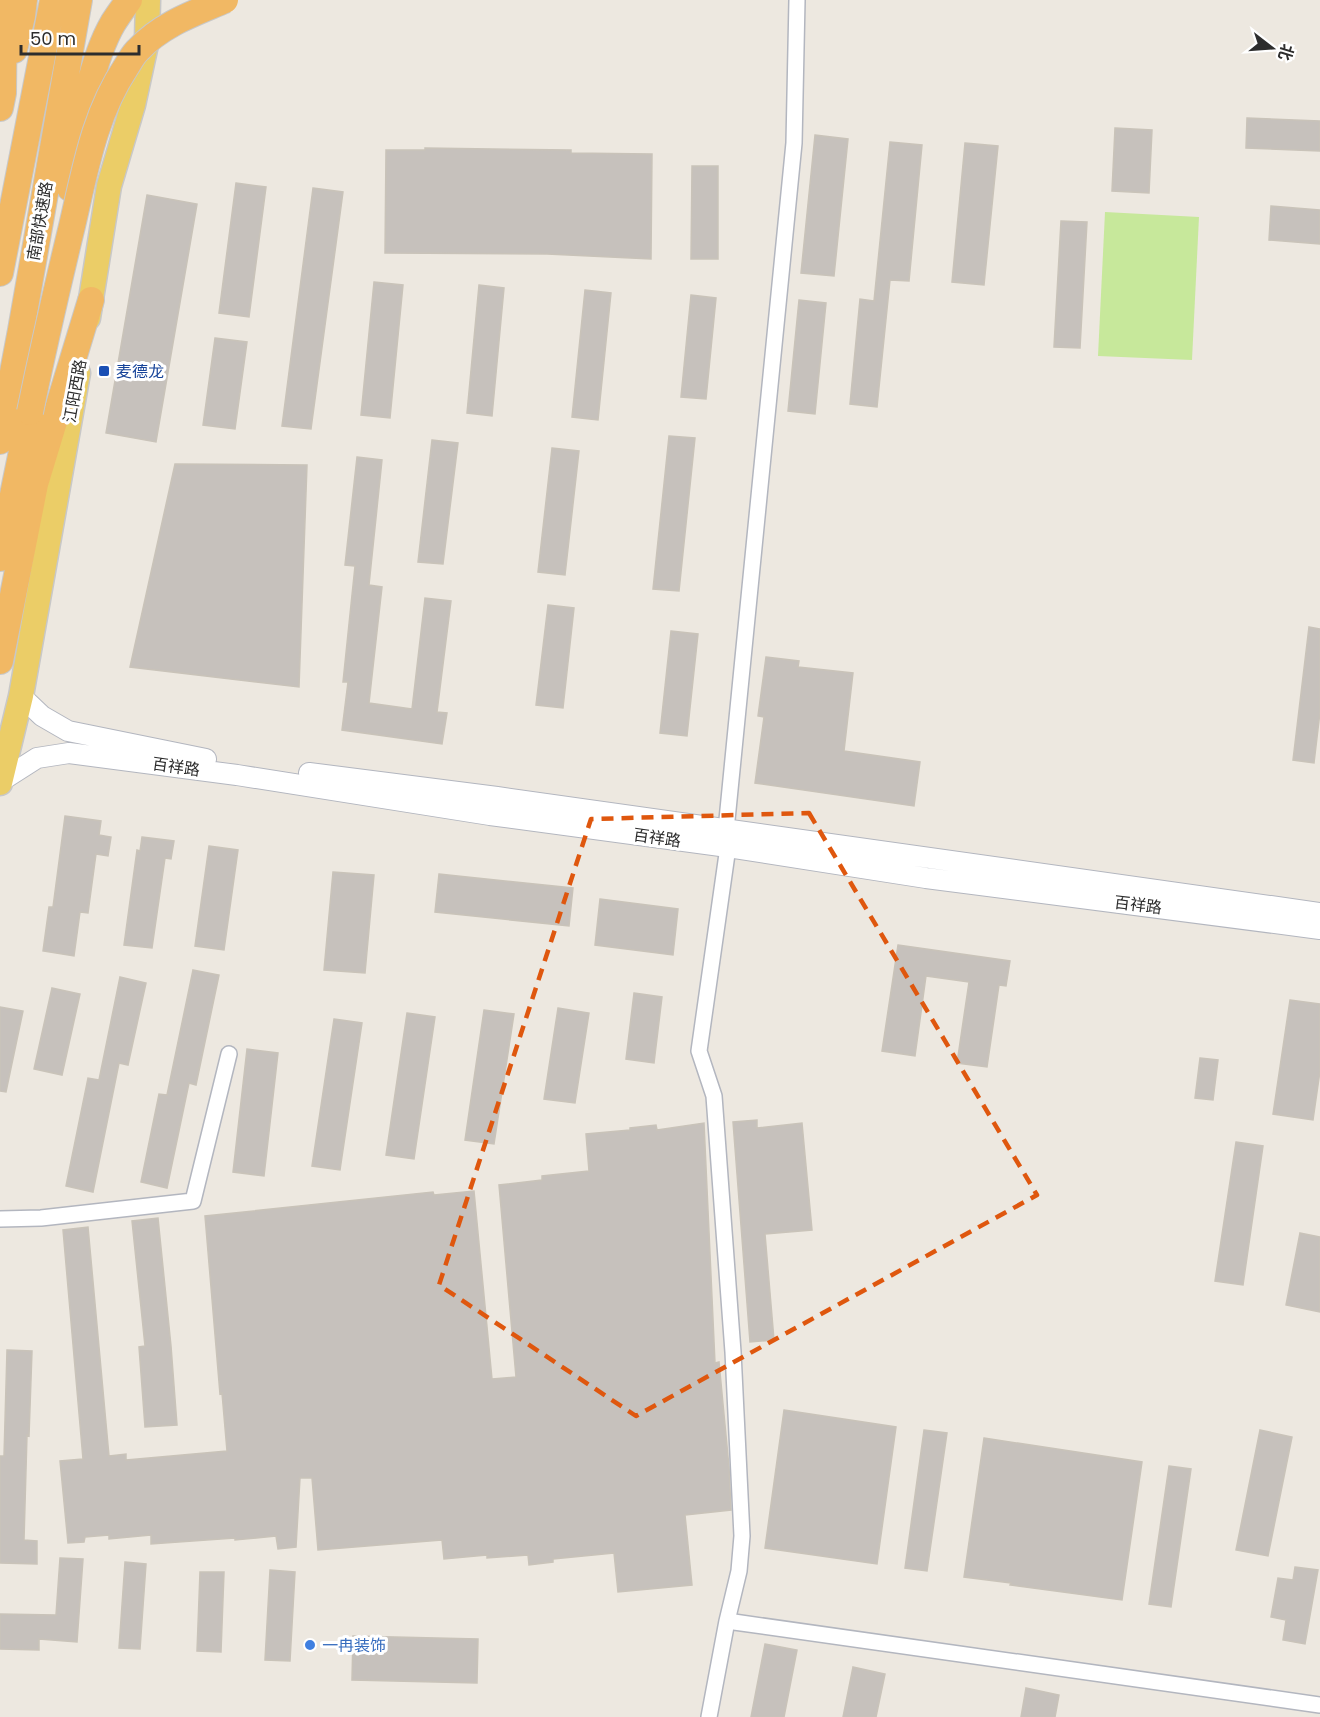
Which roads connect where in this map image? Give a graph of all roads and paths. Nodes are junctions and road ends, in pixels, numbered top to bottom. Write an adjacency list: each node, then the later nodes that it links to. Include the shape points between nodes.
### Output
1 (4, 0): 9 (highway)
2 (24, 0): 9 (highway)
3 (52, 0): 10 (highway, 南部快速路)
4 (79, 0): 13 (highway, 南部快速路)
5 (129, 0): 12 (highway, bridge, via 113,23 92,79)
6 (148, 0): 11 (main road, 江阳西路, via 147,40 109,186)
7 (225, 0): 12 (highway, bridge, via 158,32 137,50 119,77 100,116)
8 (797, 0): 18 (street, via 794,143)
9 (1, 101)
10 (0, 273)
11 (91, 300): 15 (highway, via 35,484); 16 (main road, 江阳西路)
12 (46, 330): 14 (highway, bridge)
13 (0, 441)
14 (0, 558)
15 (0, 661)
16 (21, 696): 17 (main road, 江阳西路); 18 (street, 百祥路, via 42,716 68,731 225,762 497,797)
17 (0, 782): 18 (street, 百祥路, via 37,758 69,753 490,815)
18 (727, 839): 19 (street, 百祥路); 20 (street, 百祥路, via 926,878); 23 (street, via 699,1052 714,1096 733,1352 742,1536 739,1571)
19 (1320, 913)
20 (1320, 929)
21 (229, 1054): 22 (street, via 193,1201)
22 (0, 1219)
23 (727, 1621): 24 (street); 25 (street)
24 (1320, 1705)
25 (709, 1717)

